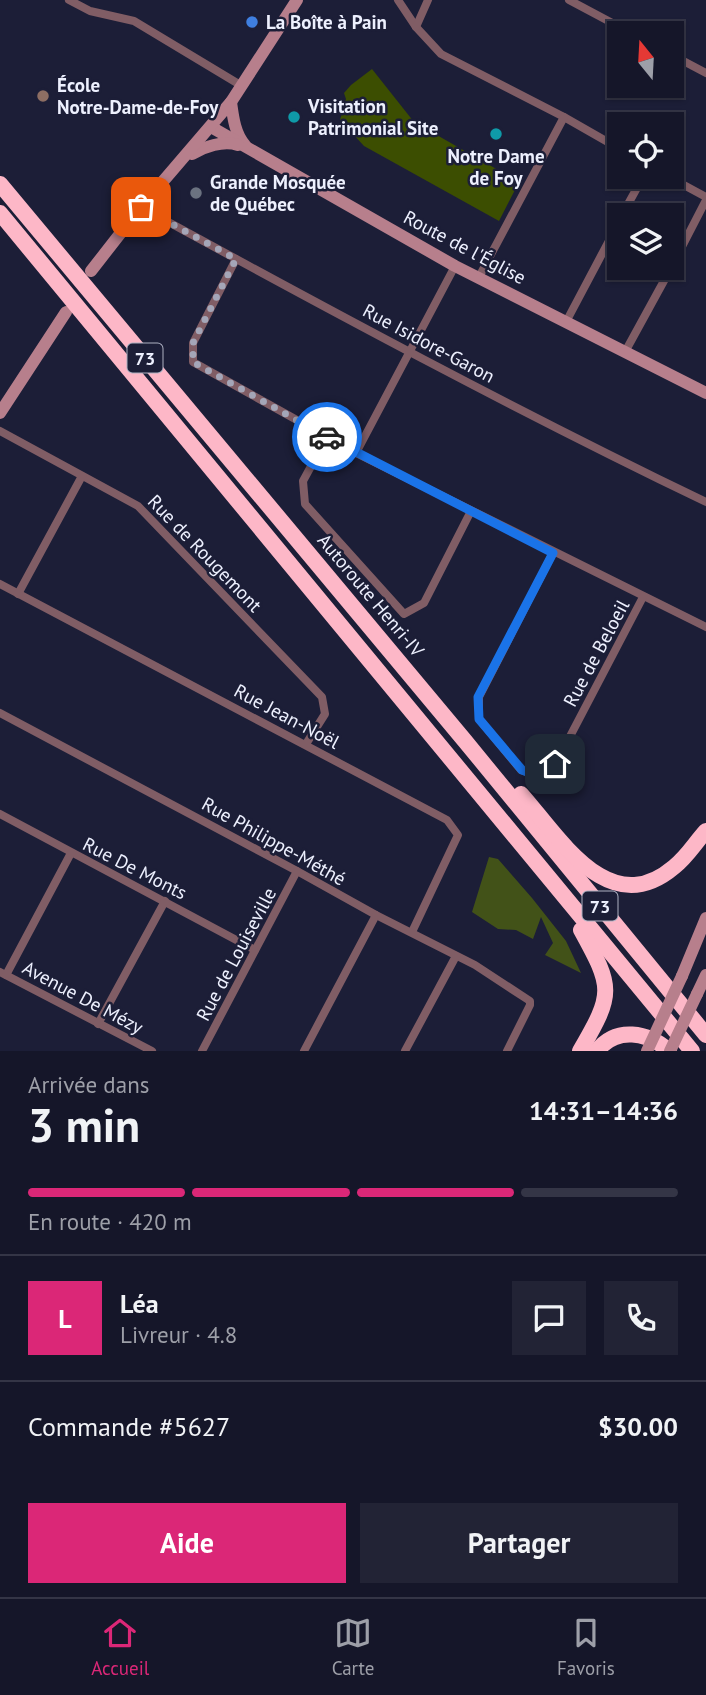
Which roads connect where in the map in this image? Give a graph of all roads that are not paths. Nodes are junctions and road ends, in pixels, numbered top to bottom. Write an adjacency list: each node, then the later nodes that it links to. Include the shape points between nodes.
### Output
1 (69, 0): 10 (street, via 90,11 134,21)
2 (297, 0): 10 (main road)
3 (398, 0): 7 (street)
4 (428, 0): 7 (street)
5 (569, 0): 6 (street)
6 (608, 21)
7 (415, 27): 12 (street, via 442,54)
8 (684, 61): 9 (street)
9 (706, 73)
10 (242, 86): 11 (main road)
11 (231, 103): 13 (main road); 15 (main road, via 241,141)
12 (564, 117): 14 (street); 27 (street)
13 (211, 127): 15 (main road, Route de l'Église); 16 (main road)
14 (607, 142)
15 (248, 148): 16 (main road, via 231,143 202,148); 25 (main road, Route de l'Église)
16 (184, 159): 20 (main road)
17 (0, 184): 48 (highway, Autoroute Henri-IV / 73)
18 (684, 186): 19 (street)
19 (706, 199): 22 (street)
20 (141, 207): 24 (street, Rue Isidore-Garon); 26 (main road)
21 (0, 213): 54 (highway, 73)
22 (684, 243)
23 (607, 245): 30 (street)
24 (236, 259): 31 (street, Rue Isidore-Garon); 36 (street, via 193,343 193,362)
25 (455, 266): 27 (main road, Route de l'Église); 31 (street)
26 (92, 271)
27 (479, 277): 30 (main road, Route de l'Église)
28 (665, 280): 32 (street)
29 (65, 312): 34 (main road)
30 (566, 322): 32 (main road, Route de l'Église)
31 (410, 352): 37 (street); 39 (street, Rue Isidore-Garon)
32 (625, 352): 33 (main road, Route de l'Église)
33 (706, 393)
34 (0, 413)
35 (0, 431): 38 (street, Rue de Rougemont)
36 (327, 437): 37 (street); 40 (street, via 303,481 305,503 404,614 424,603)
37 (356, 453): 40 (street)
38 (82, 476): 43 (street); 47 (street, Rue de Rougemont, via 138,506 322,697 325,714)
39 (706, 502)
40 (471, 512): 41 (street)
41 (553, 553): 44 (street); 44 (street, Rue de Beloeil, via 478,697 479,719 522,770 541,777 554,767)
42 (0, 584): 43 (street, Rue Jean-Noël)
43 (18, 594): 47 (street, Rue Jean-Noël)
44 (643, 597): 45 (street)
45 (706, 627)
46 (0, 713): 52 (street, Rue Philippe-Méthé)
47 (306, 744): 57 (street, Rue Jean-Noël, via 447,820 458,835)
48 (493, 777): 50 (highway, via 513,785 581,863 613,883 635,886 662,877); 63 (highway, Autoroute Henri-IV / 73)
49 (0, 814): 51 (street, Rue De Monts)
50 (706, 831)
51 (71, 853): 53 (street, Rue De Monts); 60 (street)
52 (298, 871): 55 (street, Rue Philippe-Méthé); 58 (street, Rue de Louiseville)
53 (165, 901): 58 (street, Rue De Monts); 62 (street)
54 (575, 911): 69 (highway, via 601,966 606,990 601,1014); 73 (highway, 73)
55 (376, 915): 57 (street, Rue Philippe-Méthé); 66 (street)
56 (706, 918): 71 (main road, bridge)
57 (412, 932): 59 (street, Rue Philippe-Méthé)
58 (255, 950): 65 (street, Rue de Louiseville)
59 (456, 956): 67 (street); 68 (street, Rue Philippe-Méthé, via 530,1001)
60 (3, 973): 62 (street, Avenue De Mézy)
61 (706, 975): 72 (main road, bridge)
62 (98, 1024): 64 (street, Avenue De Mézy)
63 (706, 1035)
64 (152, 1051)
65 (202, 1051)
66 (304, 1051)
67 (405, 1051)
68 (507, 1051)
69 (580, 1051)
70 (597, 1051): 72 (highway, via 607,1041 630,1034 647,1037)
71 (647, 1051)
72 (670, 1051)
73 (692, 1051)

